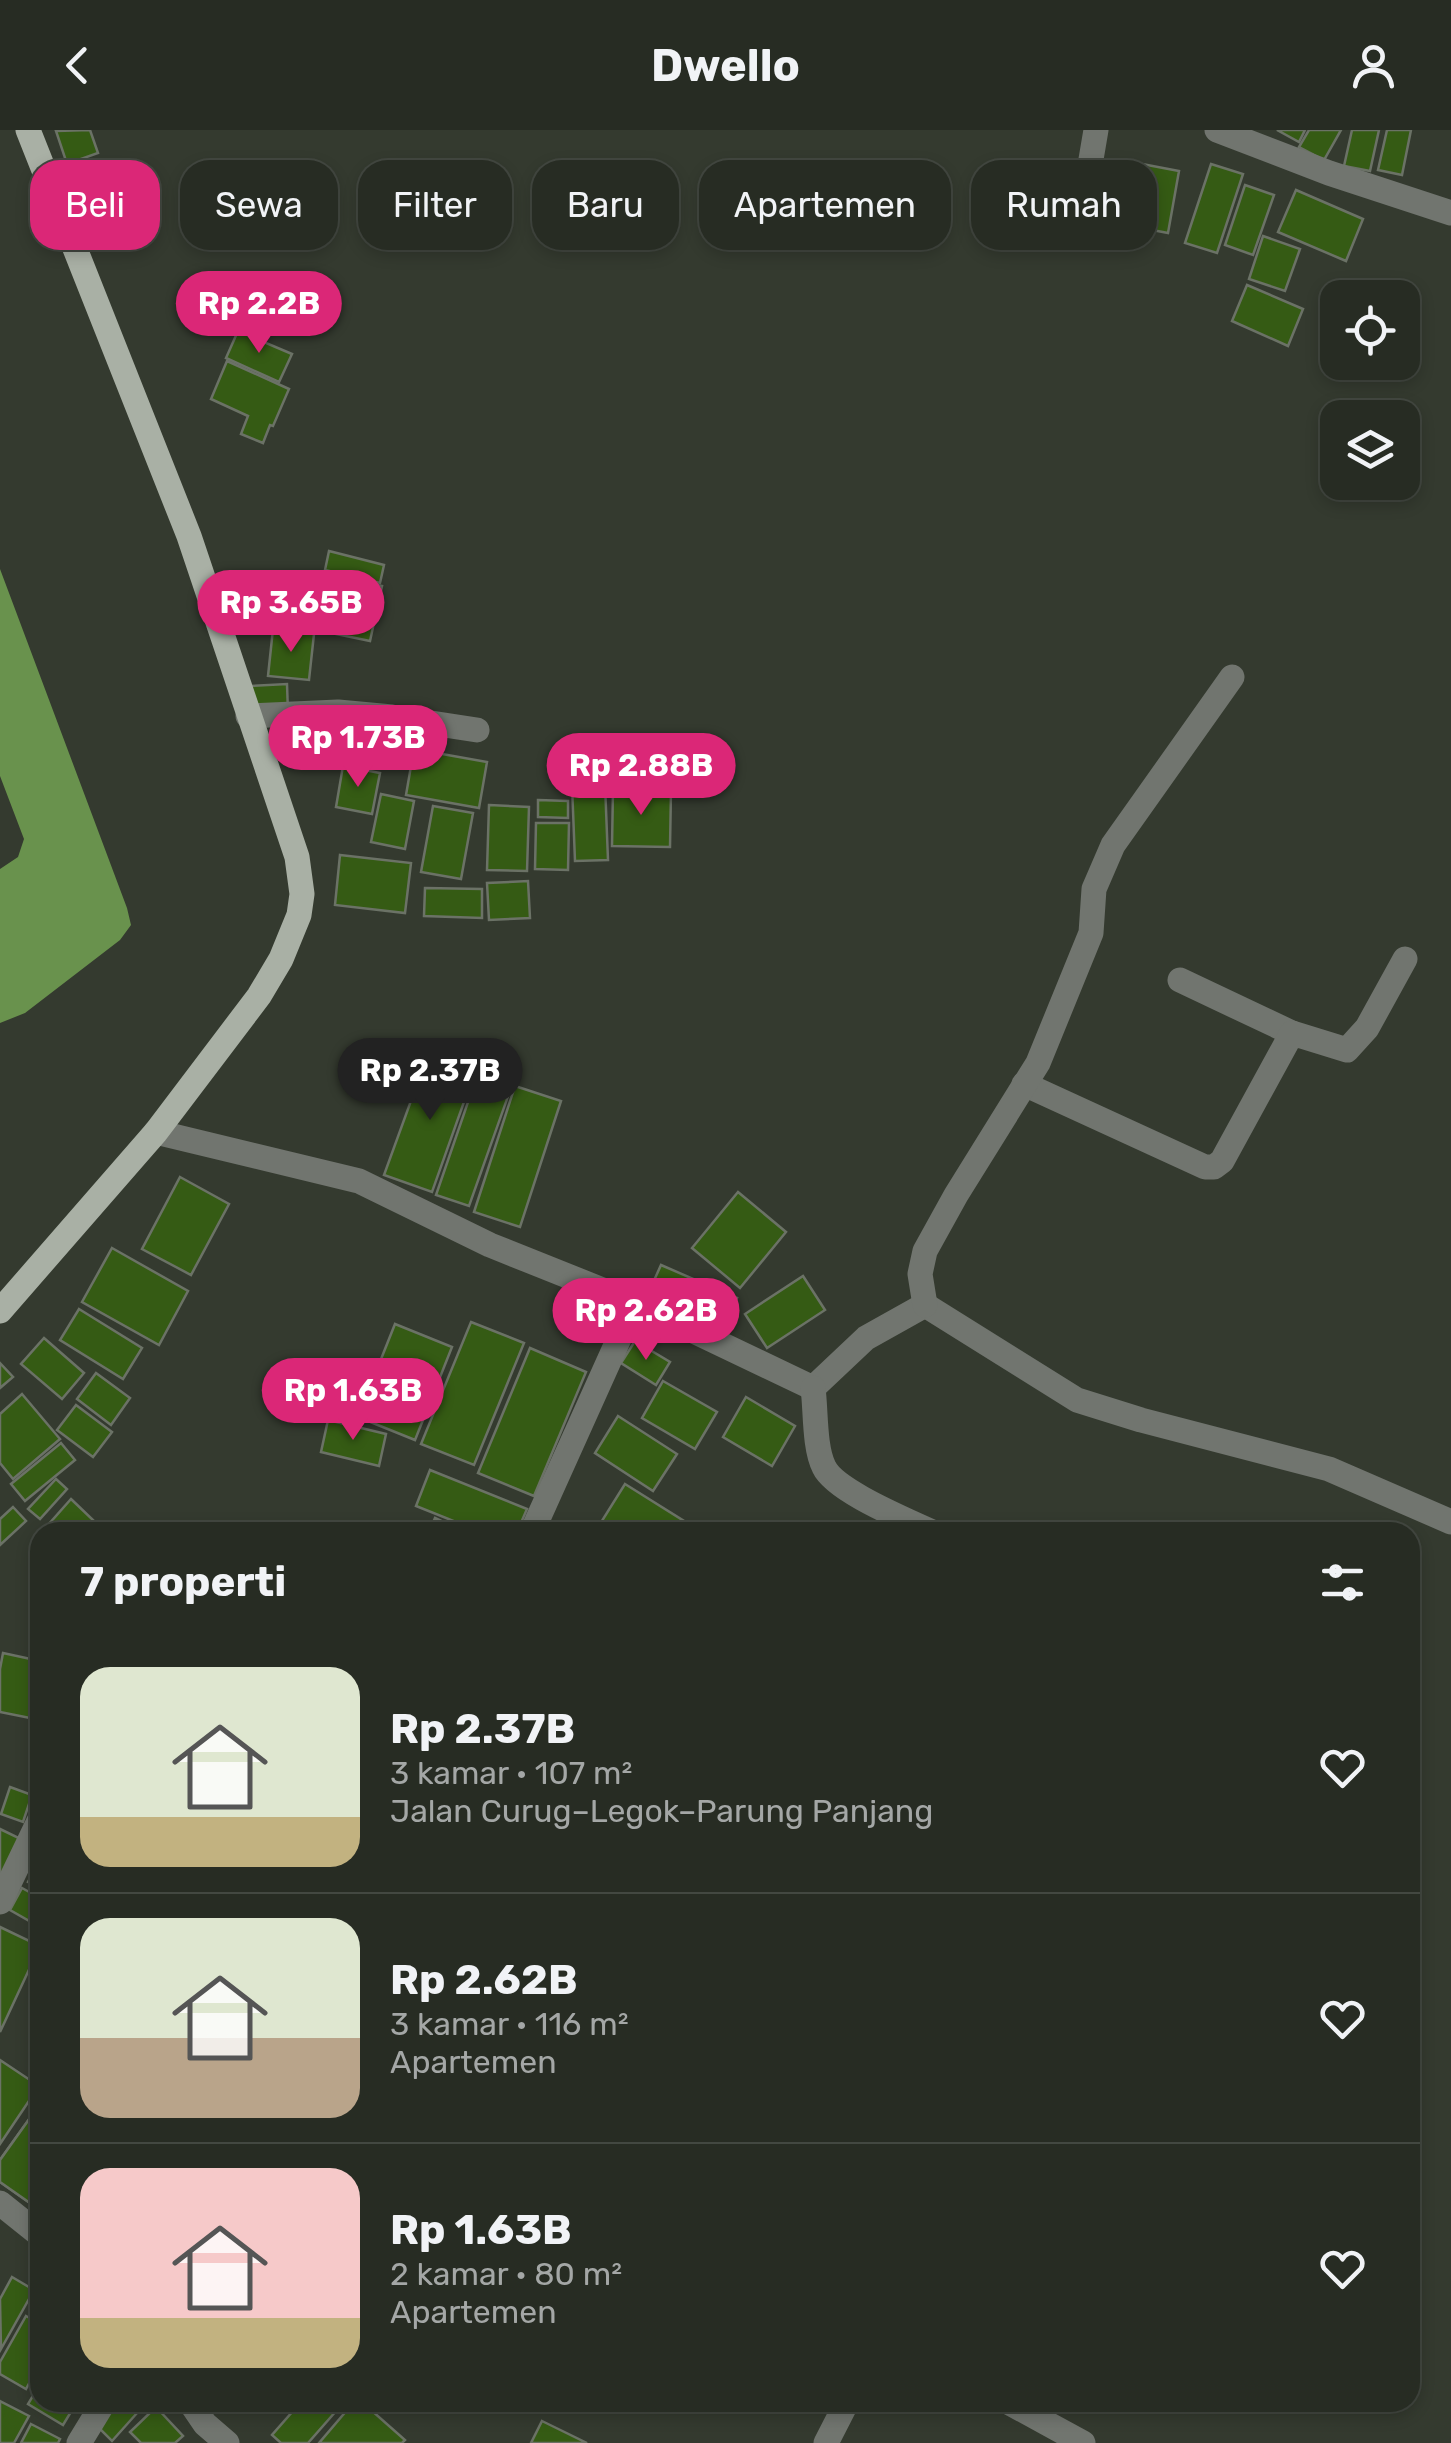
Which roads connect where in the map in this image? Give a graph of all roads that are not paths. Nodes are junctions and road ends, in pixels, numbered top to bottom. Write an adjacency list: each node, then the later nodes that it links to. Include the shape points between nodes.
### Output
1 (28, 130): 7 (main road, via 189,536)
2 (1096, 130): 4 (street)
3 (1217, 130): 5 (street)
4 (1091, 160)
5 (1451, 213)
6 (1232, 677): 12 (street, via 1114,845 1094,889 1091,933)
7 (248, 716): 8 (street, via 338,712); 13 (main road, via 297,857 299,915 259,996)
8 (477, 730)
9 (1404, 960): 11 (street, via 1367,1028 1347,1050)
10 (1180, 980): 11 (street)
11 (1292, 1033): 12 (street, via 1214,1166)
12 (1024, 1084): 15 (street, via 926,1251 920,1274)
13 (156, 1132): 14 (street, via 359,1182 490,1245); 16 (main road)
14 (635, 1303): 17 (street); 18 (street)
15 (925, 1304): 17 (street, via 866,1338); 20 (street, via 1077,1400 1329,1469)
16 (0, 1311)
17 (813, 1388): 19 (street, via 825,1470 840,1485)
18 (536, 1522)
19 (912, 1522)
20 (1451, 1522)
21 (30, 1840): 22 (street)
22 (0, 1902)
23 (0, 2202): 24 (street)
24 (30, 2227)
25 (98, 2412): 29 (street)
26 (197, 2412): 30 (street)
27 (842, 2412): 31 (street)
28 (1026, 2412): 32 (street)
29 (79, 2443)
30 (227, 2443)
31 (826, 2443)
32 (1083, 2443)

